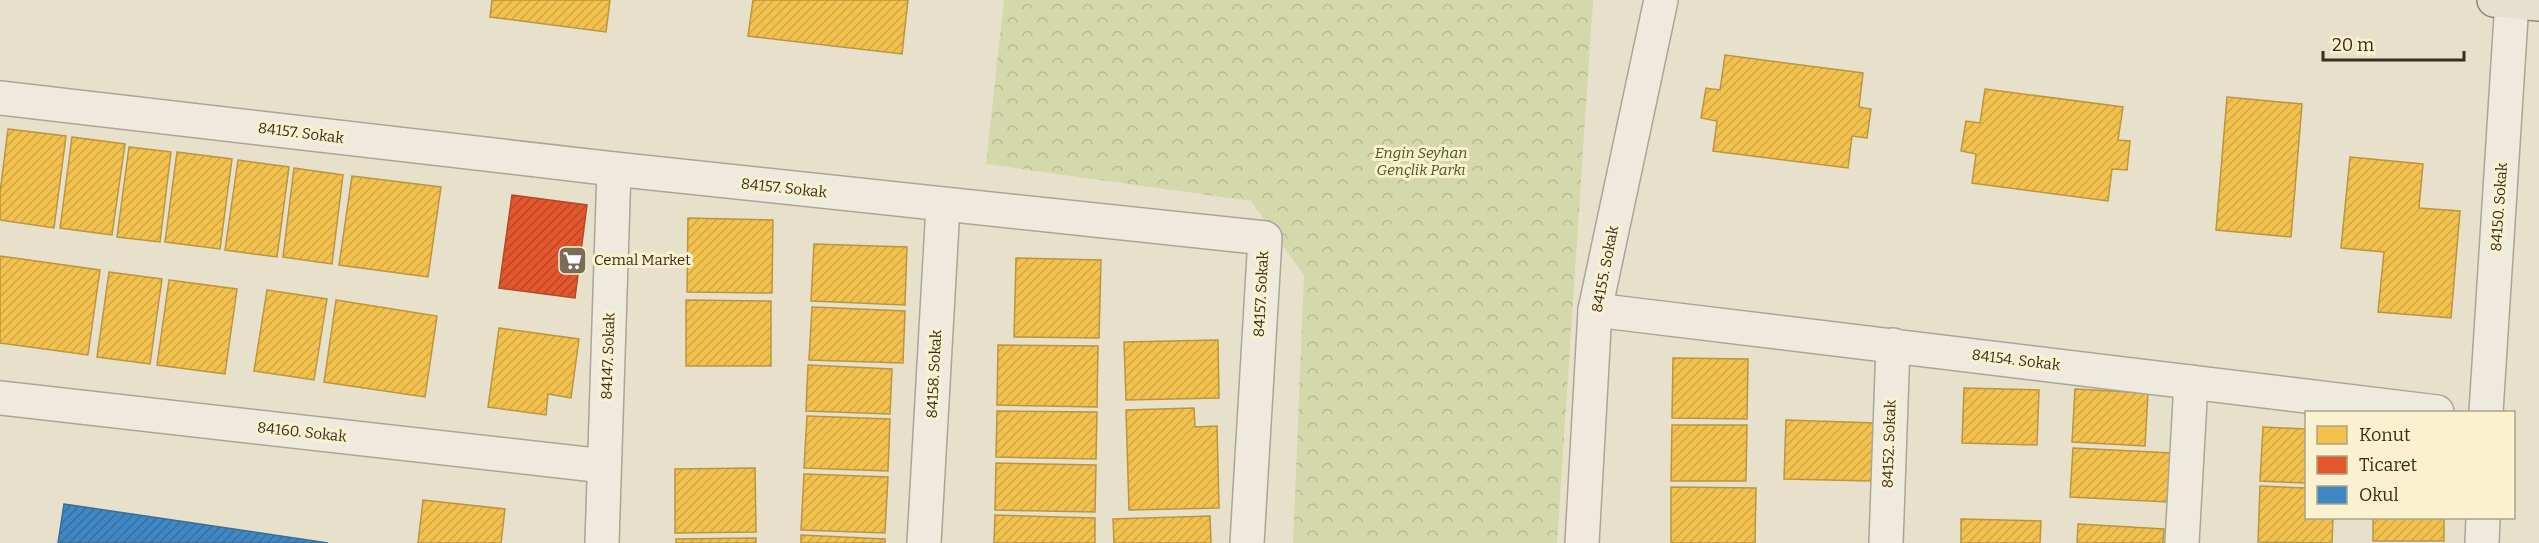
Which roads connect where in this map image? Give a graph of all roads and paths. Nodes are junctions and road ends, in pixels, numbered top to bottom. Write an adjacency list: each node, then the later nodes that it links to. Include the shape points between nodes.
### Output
1 (1661, 0): 8 (street, 84155. Sokak)
2 (2494, 0): 3 (main road)
3 (2512, 1): 4 (main road); 13 (street, 84150. Sokak)
4 (2539, 4)
5 (0, 98): 6 (street, 84157. Sokak)
6 (614, 169): 7 (street, 84157. Sokak); 14 (street, 84147. Sokak)
7 (943, 206): 17 (street, 84158. Sokak); 18 (street, 84157. Sokak, via 1265,238)
8 (1595, 310): 9 (street, 84154. Sokak); 19 (street, 84155. Sokak)
9 (1893, 345): 10 (street, 84154. Sokak); 20 (street, 84152. Sokak)
10 (2191, 382): 12 (street, 84154. Sokak); 21 (street)
11 (0, 398): 14 (street, 84160. Sokak)
12 (2429, 411)
13 (2486, 411)
14 (604, 466): 16 (street, 84147. Sokak)
15 (2482, 519): 22 (street)
16 (602, 543)
17 (924, 543)
18 (1247, 543)
19 (1582, 543)
20 (1886, 543)
21 (2182, 543)
22 (2482, 543)

